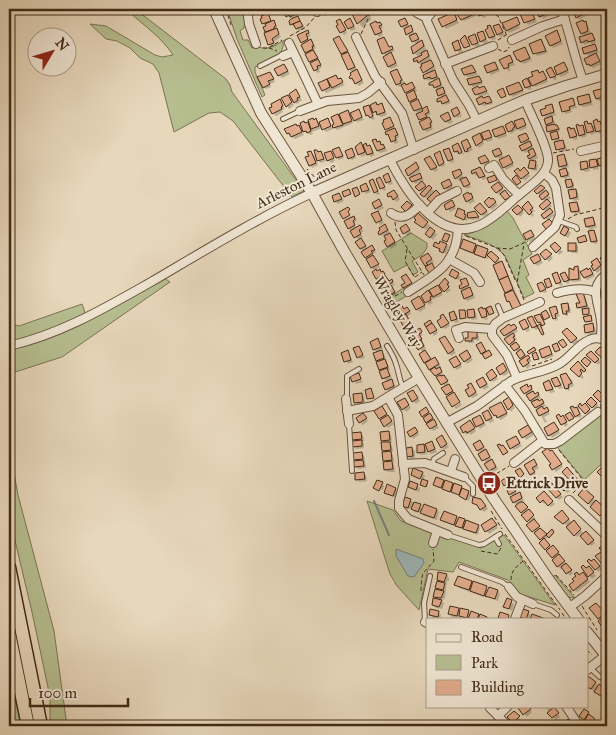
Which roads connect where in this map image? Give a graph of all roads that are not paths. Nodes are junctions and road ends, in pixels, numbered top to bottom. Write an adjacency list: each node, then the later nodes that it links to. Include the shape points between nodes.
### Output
1 (214, 9): 34 (street, Wragley Way, via 262,113)
2 (247, 9): 11 (street, via 248,34)
3 (435, 9): 6 (street)
4 (561, 9): 7 (street)
5 (417, 13): 6 (street)
6 (427, 18): 17 (street)
7 (565, 19): 9 (street); 20 (street)
8 (356, 37): 21 (street, via 365,44 371,68)
9 (509, 38)
10 (287, 40): 14 (street)
11 (256, 44)
12 (493, 46): 13 (street)
13 (482, 50): 16 (street); 17 (street)
14 (293, 52): 15 (street); 23 (street)
15 (284, 56): 18 (lane)
16 (486, 59)
17 (445, 64): 26 (street)
18 (260, 66)
19 (607, 74): 20 (street, Arleston Lane)
20 (583, 80): 22 (street, Arleston Lane)
21 (381, 82): 23 (street, via 359,98 332,99); 29 (street, via 402,113)
22 (525, 100): 26 (street, Arleston Lane); 32 (street, via 548,154)
23 (318, 104): 24 (street)
24 (300, 111): 25 (lane)
25 (283, 119)
26 (477, 121): 29 (street, Arleston Lane)
27 (607, 145): 28 (street)
28 (585, 147)
29 (414, 150): 30 (street, Arleston Lane)
30 (390, 160): 34 (street, Arleston Lane); 36 (street, via 409,194)
31 (489, 168): 35 (street, via 494,165)
32 (544, 173): 35 (street); 39 (street, via 556,188)
33 (457, 191): 37 (street, via 439,200)
34 (312, 193): 55 (street, Arleston Lane, via 74,324); 58 (street, Wragley Way)
35 (519, 195): 41 (street, via 484,223)
36 (420, 205): 37 (street); 38 (street, via 408,216)
37 (428, 212): 41 (street)
38 (393, 215)
39 (559, 220): 40 (lane); 42 (street)
40 (576, 229)
41 (458, 231): 43 (street)
42 (535, 245)
43 (449, 259): 45 (street, via 474,273); 46 (street, via 438,272 420,278)
44 (607, 274): 47 (street, via 600,279)
45 (480, 282)
46 (407, 291)
47 (596, 292): 48 (street, via 577,289); 54 (street)
48 (561, 294)
49 (540, 302): 51 (street)
50 (498, 306): 51 (lane)
51 (503, 318): 52 (street)
52 (492, 329): 53 (street, via 465,327 456,330); 59 (street, via 492,335 507,355)
53 (459, 338)
54 (604, 340): 59 (street, via 589,339 563,362)
55 (9, 346)
56 (386, 346): 61 (lane, via 395,361)
57 (359, 369): 63 (lane, via 347,376)
58 (419, 378): 61 (street); 66 (street, Wragley Way)
59 (517, 378): 60 (street)
60 (505, 385): 66 (street); 68 (street)
61 (403, 387): 62 (street)
62 (388, 397): 64 (street, via 373,406); 72 (street, via 398,415)
63 (346, 399): 64 (street)
64 (347, 411): 67 (street)
65 (598, 412): 68 (street, via 554,444)
66 (446, 423): 93 (street, Wragley Way, via 513,528)
67 (348, 424): 74 (lane)
68 (542, 441): 71 (street)
69 (443, 453): 73 (lane, via 434,459)
70 (455, 459): 75 (street)
71 (514, 463)
72 (403, 464): 73 (street); 79 (street, via 405,479 399,508 408,519)
73 (432, 466): 75 (street)
74 (352, 471)
75 (451, 471): 76 (street)
76 (464, 477): 77 (lane, via 472,486)
77 (473, 494)
78 (569, 500): 82 (street)
79 (437, 531): 81 (street); 84 (street)
80 (500, 534): 83 (lane)
81 (448, 535): 83 (lane, via 479,545)
82 (607, 536)
83 (495, 537): 85 (lane)
84 (434, 542)
85 (501, 544)
86 (9, 567): 109 (highway)
87 (461, 567): 90 (lane)
88 (430, 576): 97 (lane, via 424,603)
89 (607, 576): 93 (street)
90 (510, 588): 91 (street)
91 (522, 600): 92 (street); 95 (street)
92 (533, 604): 94 (lane)
93 (570, 608): 96 (street, Wragley Way)
94 (557, 615)
95 (515, 618)
96 (577, 618)
97 (426, 623)
98 (9, 632): 108 (highway)
99 (593, 632): 100 (street)
100 (603, 658): 101 (street)
101 (588, 668): 102 (lane)
102 (607, 680)
103 (490, 708): 106 (street)
104 (506, 708): 106 (street)
105 (567, 708): 110 (street)
106 (498, 716): 107 (street)
107 (507, 725)
108 (28, 726)
109 (41, 726)
110 (579, 726)

